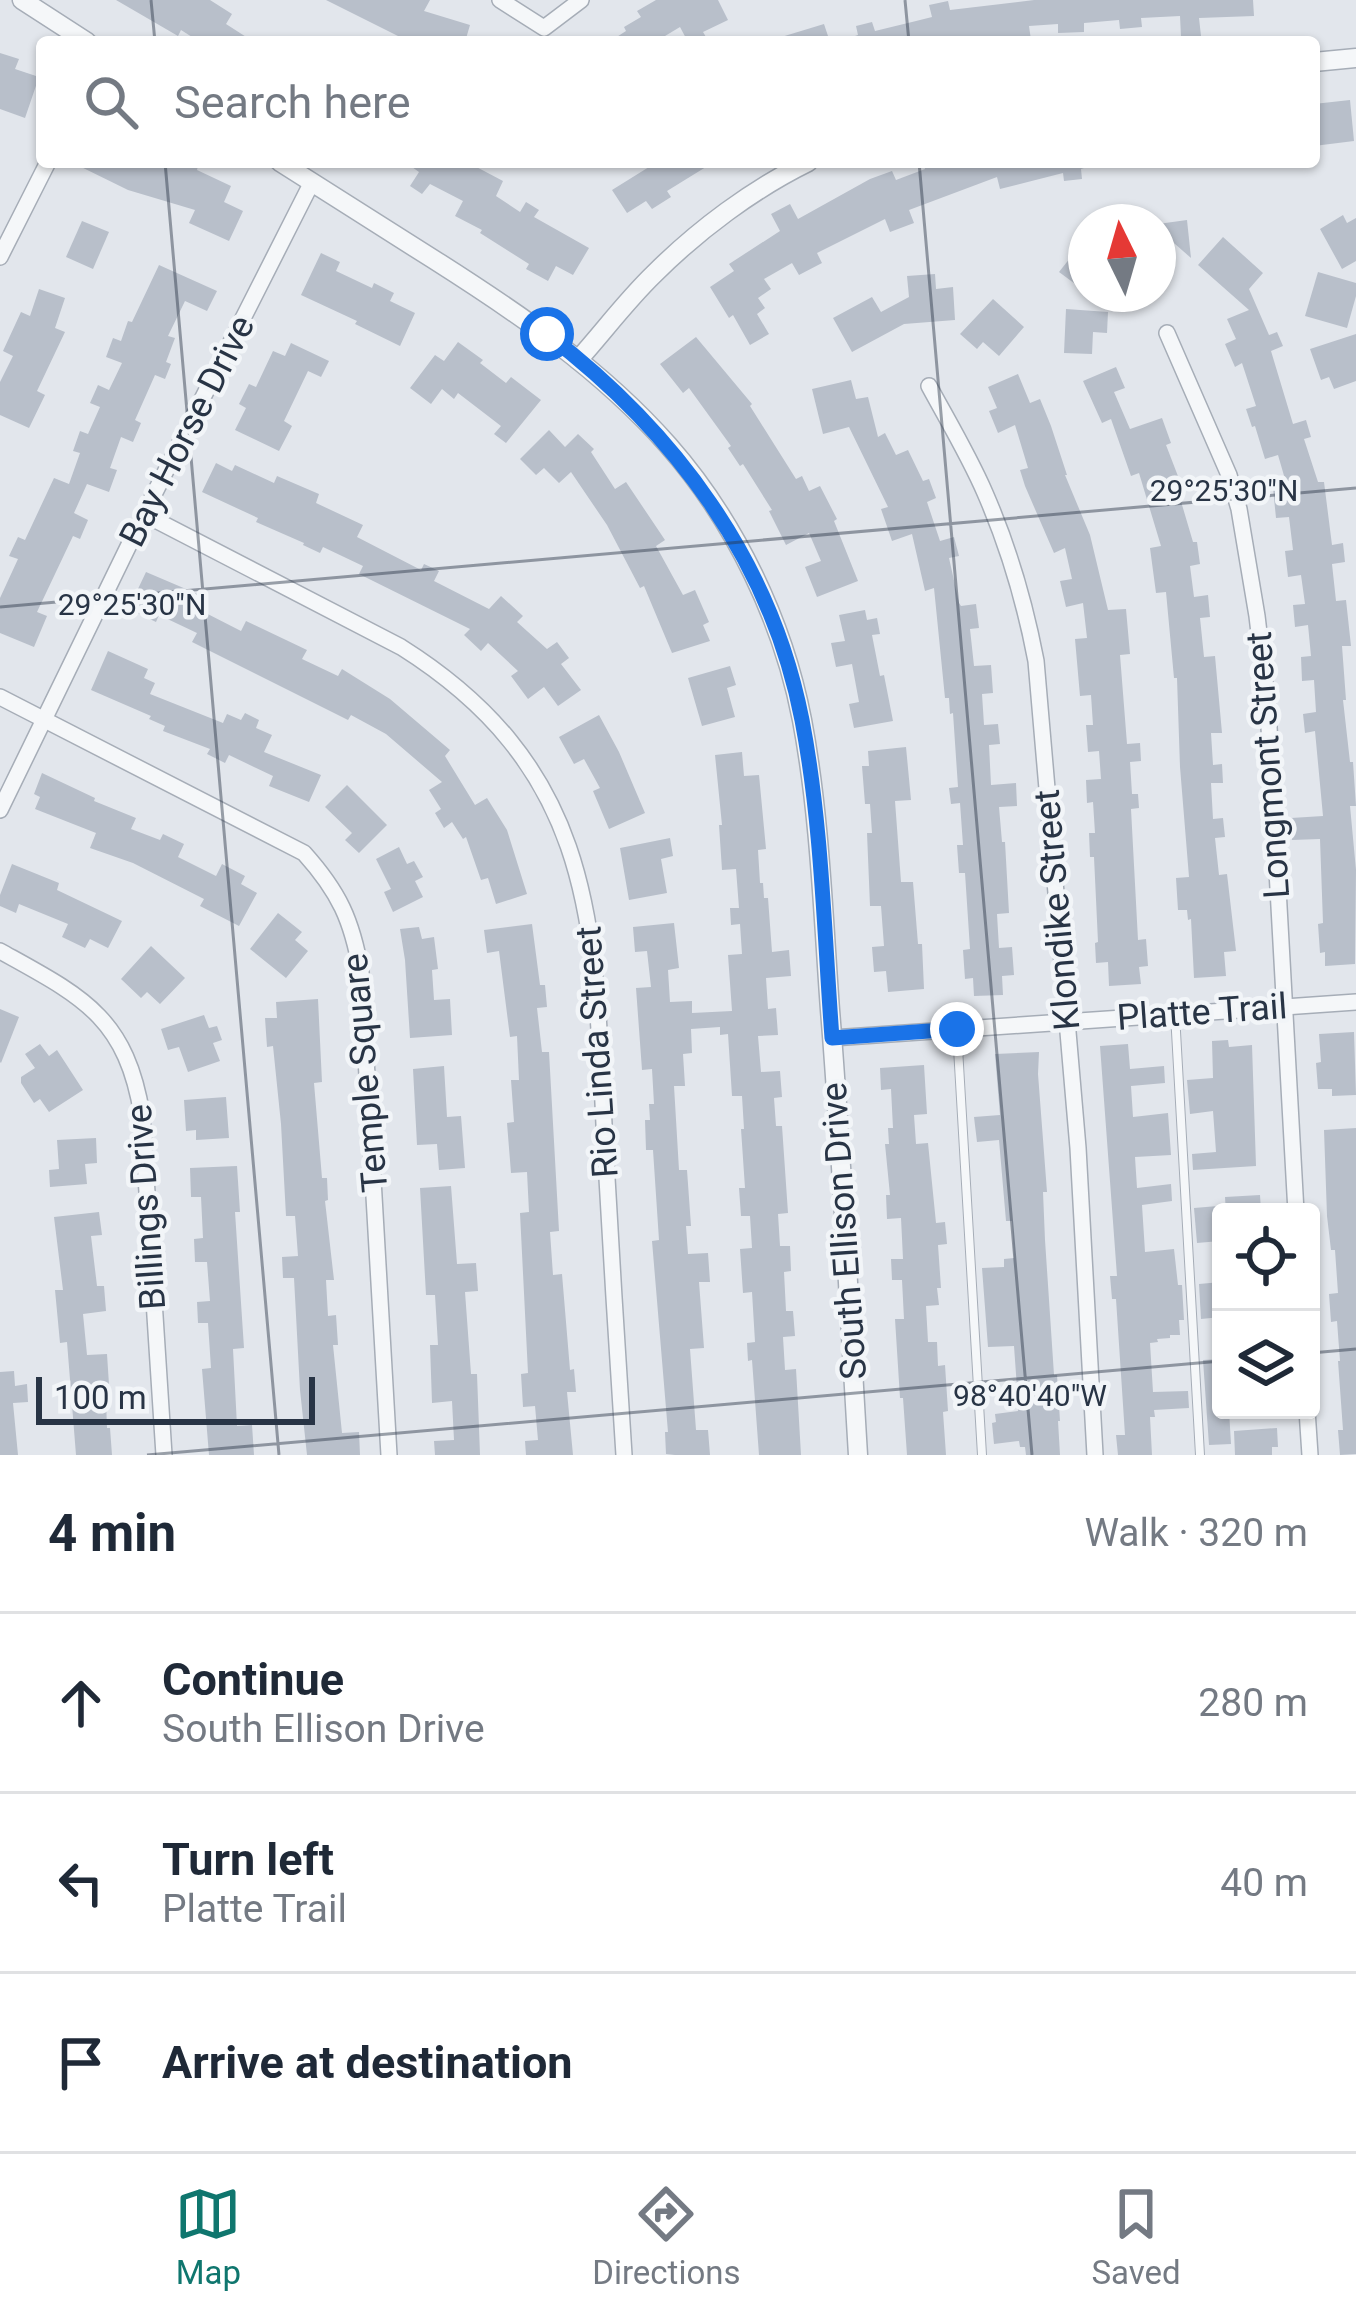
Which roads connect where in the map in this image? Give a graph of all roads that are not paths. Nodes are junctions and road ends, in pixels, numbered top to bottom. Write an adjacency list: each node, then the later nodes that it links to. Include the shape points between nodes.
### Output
1 (22, 0): 4 (street)
2 (500, 0): 3 (street, via 544,28)
3 (581, 0)
4 (78, 36)
5 (1356, 58): 6 (street)
6 (1320, 61)
7 (45, 168): 11 (street)
8 (290, 168): 10 (street, South Ellison Drive)
9 (798, 168): 13 (street, via 690,241)
10 (312, 182): 13 (street, South Ellison Drive); 15 (street, Bay Horse Drive)
11 (0, 257)
12 (1168, 333): 21 (street, Longmont Street, via 1239,509 1268,709)
13 (578, 360): 25 (street, South Ellison Drive, via 670,447 728,529 767,607 802,719)
14 (929, 386): 23 (street, Klondike Street, via 983,489 1025,605)
15 (144, 514): 17 (street, Bay Horse Drive); 30 (street, Rio Linda Street, via 433,667 496,725 550,801 579,878 596,967)
16 (0, 697): 17 (street, Temple Square)
17 (46, 720): 18 (street, Bay Horse Drive); 29 (street, Temple Square, via 304,853 344,904 361,972)
18 (0, 811)
19 (0, 951): 28 (street, Billings Drive, via 78,995 104,1020 138,1091)
20 (1356, 1002): 21 (street, Platte Trail)
21 (1284, 1006): 22 (street, Platte Trail); 26 (street, Longmont Street)
22 (1174, 1014): 23 (street, Platte Trail); 34 (lane)
23 (1065, 1021): 24 (street, Platte Trail); 33 (street, Klondike Street)
24 (957, 1029): 25 (street, Platte Trail); 32 (lane)
25 (832, 1038): 31 (street, South Ellison Drive)
26 (1295, 1203)
27 (1308, 1419): 35 (street)
28 (164, 1455)
29 (389, 1455)
30 (624, 1455)
31 (858, 1455)
32 (982, 1455)
33 (1095, 1455)
34 (1201, 1455)
35 (1310, 1455)

